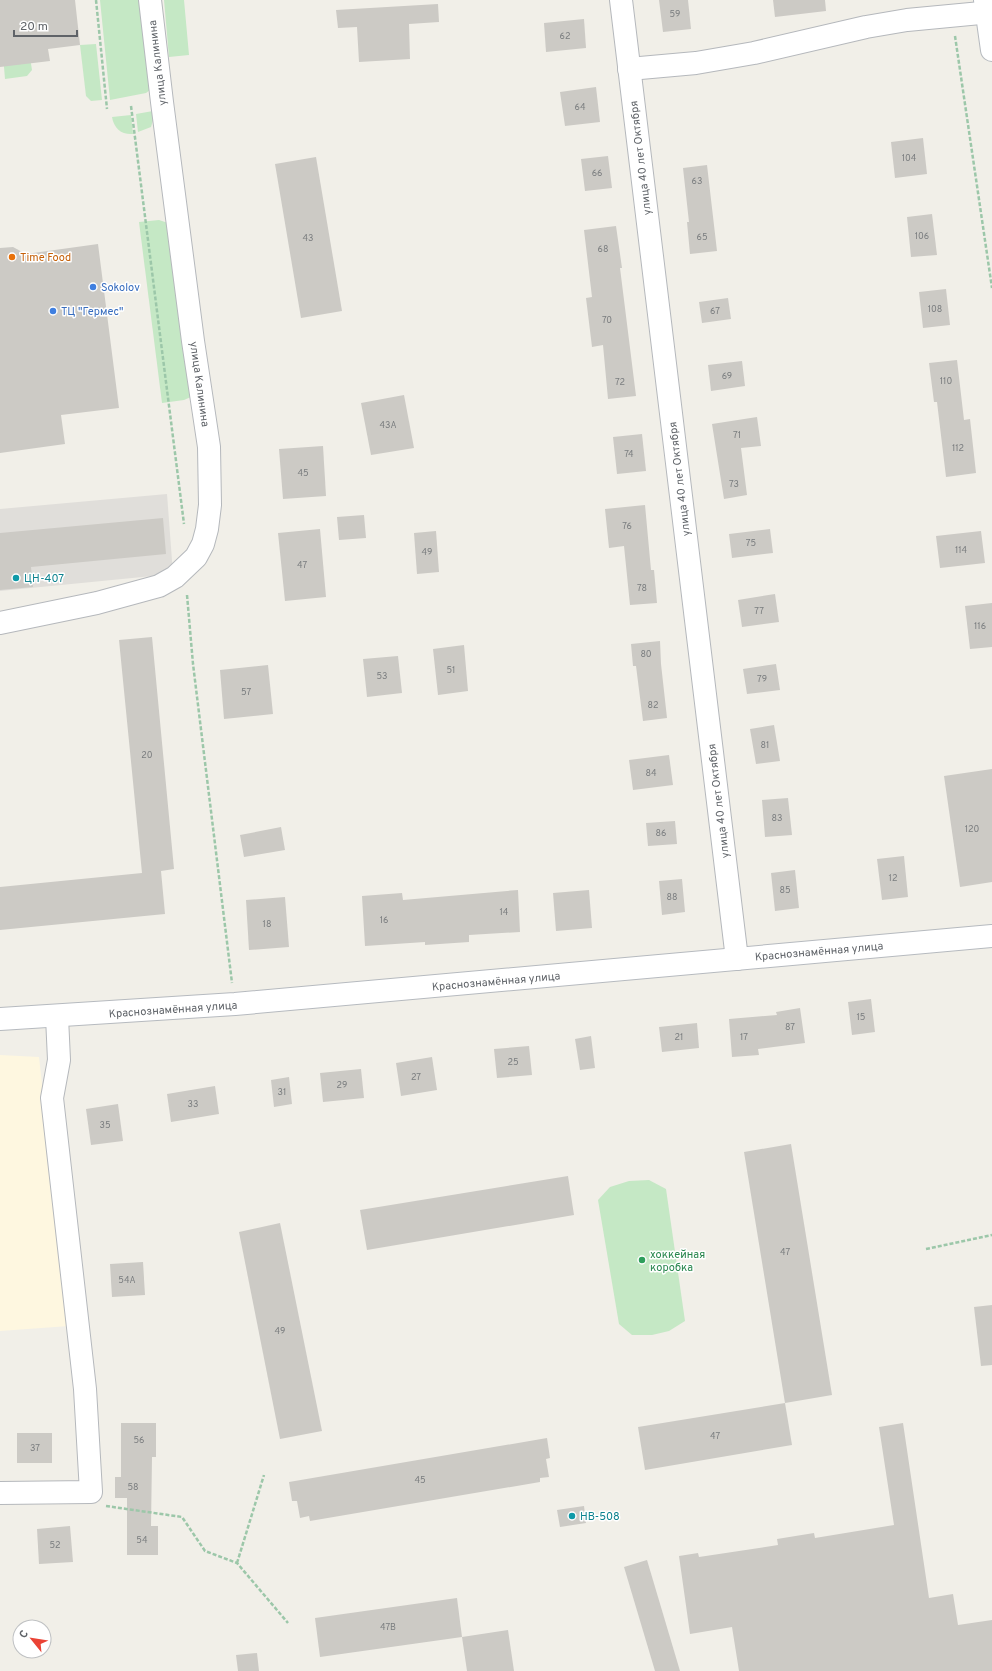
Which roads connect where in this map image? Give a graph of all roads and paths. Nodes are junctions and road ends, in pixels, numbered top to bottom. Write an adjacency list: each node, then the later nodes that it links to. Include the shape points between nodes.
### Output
1 (96, 0): 9 (path)
2 (150, 0): 12 (street, улица Калинина, via 192,334 209,447 210,505 207,529 203,544)
3 (621, 0): 7 (street, улица 40 лет Октября)
4 (988, 8): 5 (street); 6 (street)
5 (952, 15): 7 (street, via 866,27 754,54 690,64); 10 (path)
6 (992, 50)
7 (629, 69): 15 (street, улица 40 лет Октября)
8 (131, 106): 11 (path)
9 (107, 109)
10 (992, 288)
11 (184, 530)
12 (187, 567): 13 (street, улица Калинина, via 159,586 97,603); 16 (path, via 187,600 193,664)
13 (0, 623)
14 (992, 936): 15 (street, Краснознамённая улица)
15 (737, 959): 16 (street, Краснознамённая улица)
16 (235, 1004): 17 (street, Краснознамённая улица)
17 (57, 1017): 18 (street, Краснознамённая улица); 22 (street, via 59,1060 52,1098 80,1330)
18 (0, 1019)
19 (992, 1235): 20 (path)
20 (926, 1249)
21 (264, 1475): 24 (path)
22 (91, 1492): 23 (street); 24 (path, via 95,1500 109,1507 182,1517 205,1551)
23 (0, 1493)
24 (237, 1563): 25 (path)
25 (288, 1623)

